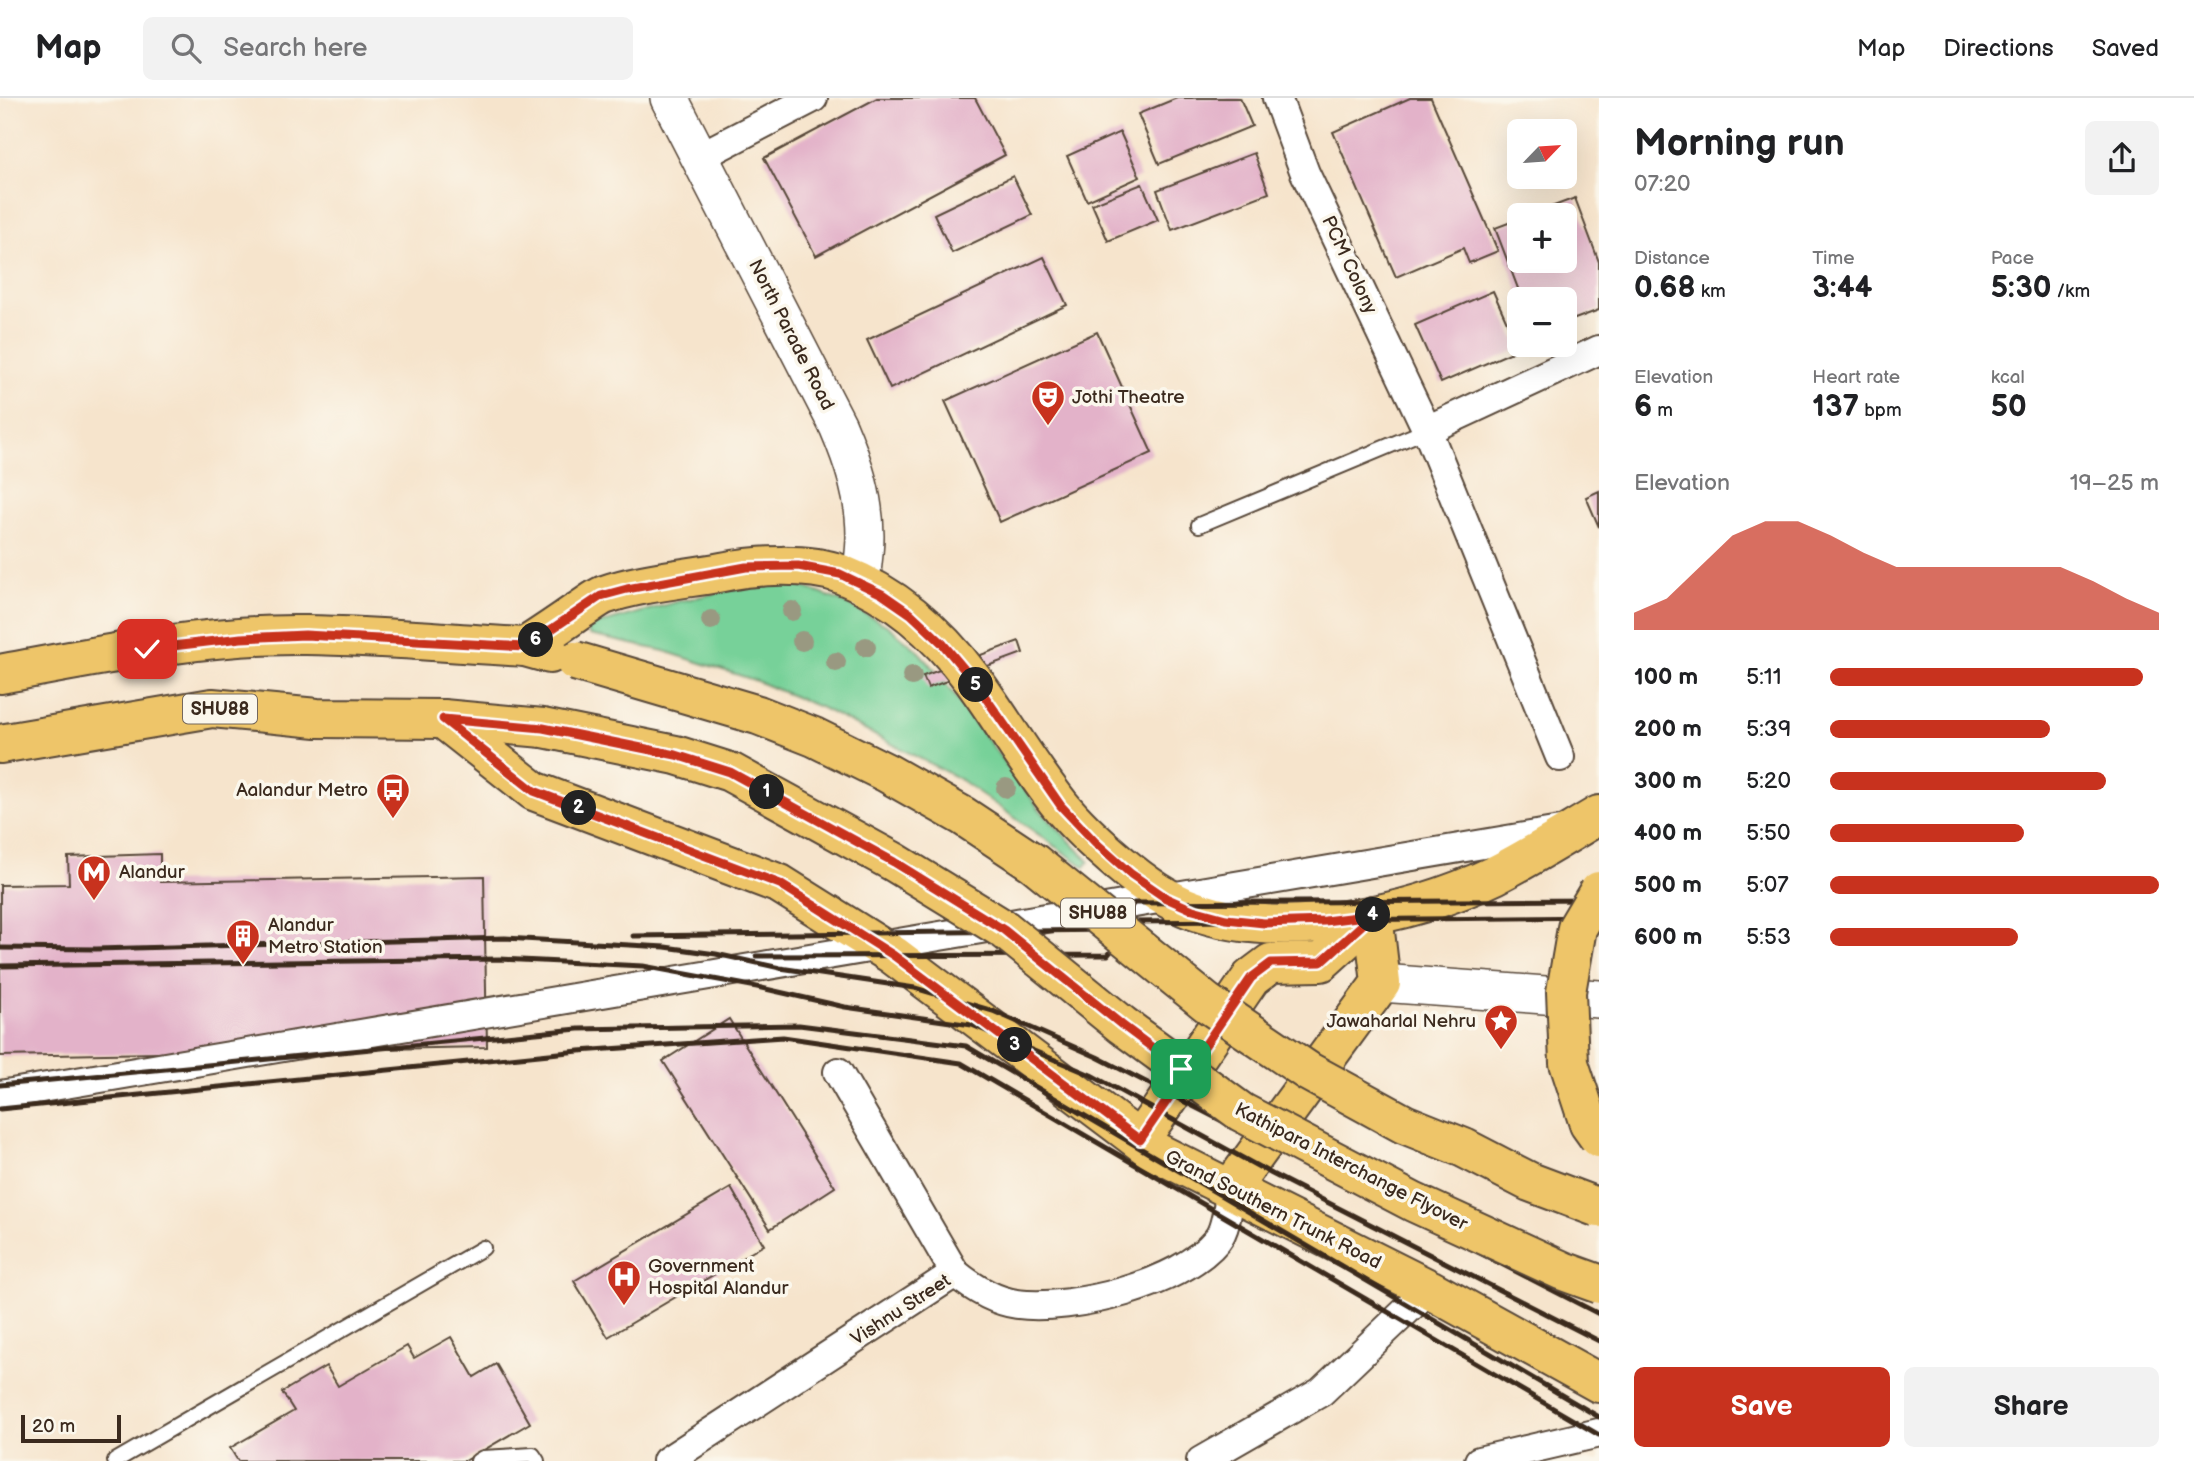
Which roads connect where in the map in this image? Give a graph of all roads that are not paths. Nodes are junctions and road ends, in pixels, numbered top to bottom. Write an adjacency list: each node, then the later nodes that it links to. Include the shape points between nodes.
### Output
1 (669, 98): 4 (street, North Parade Road)
2 (813, 98): 4 (street)
3 (1277, 98): 6 (street, PCM Colony, via 1305,173)
4 (699, 157): 8 (street, North Parade Road, via 848,450 864,510)
5 (1599, 350): 6 (street)
6 (1427, 430): 7 (lane); 13 (street, PCM Colony)
7 (1199, 525)
8 (860, 584): 9 (main road, via 840,574 798,566 746,567 652,584 601,596); 17 (main road, via 911,614 942,643 1061,806 1131,874 1166,898 1226,919 1264,923)
9 (525, 647): 10 (main road, SHU88, via 305,635 241,638); 25 (main road, SHU88, bridge, via 758,715 887,773 1034,863 1207,1003 1309,1072 1404,1124)
10 (0, 674)
11 (443, 719): 12 (main road, SHU88, via 317,718 212,708); 23 (main road, Grand Southern Trunk Road, via 534,791 780,884 893,955); 28 (main road, Kathipara Interchange Flyover, bridge, via 543,728 676,755 730,772 894,862 1004,930 1241,1112 1413,1202)
12 (0, 744)
13 (1560, 757)
14 (1599, 815): 17 (main road, via 1496,874 1431,900)
15 (1599, 825): 21 (street)
16 (1599, 891): 22 (main road, bridge, via 1577,928 1566,992 1569,1063 1589,1124)
17 (1373, 915): 18 (main road); 23 (main road, via 1321,962 1271,963 1251,978)
18 (1381, 983): 19 (street); 24 (main road)
19 (1599, 999)
20 (838, 1072): 27 (street)
21 (0, 1095)
22 (1599, 1138)
23 (1140, 1140): 24 (main road, Grand Southern Trunk Road)
24 (1231, 1188): 27 (street, Vishnu Street, via 1219,1237 1185,1267 1145,1285 1059,1303 1015,1303 973,1287); 29 (main road, Grand Southern Trunk Road)
25 (1599, 1208)
26 (483, 1248): 32 (lane)
27 (956, 1273): 35 (street, Vishnu Street)
28 (1599, 1284)
29 (1429, 1289): 30 (main road, Grand Southern Trunk Road); 36 (street, via 1321,1392)
30 (1594, 1378)
31 (1599, 1433): 37 (street)
32 (115, 1461)
33 (478, 1461): 34 (lane, via 533,1455)
34 (537, 1461)
35 (667, 1461)
36 (1201, 1461)
37 (1479, 1461)

